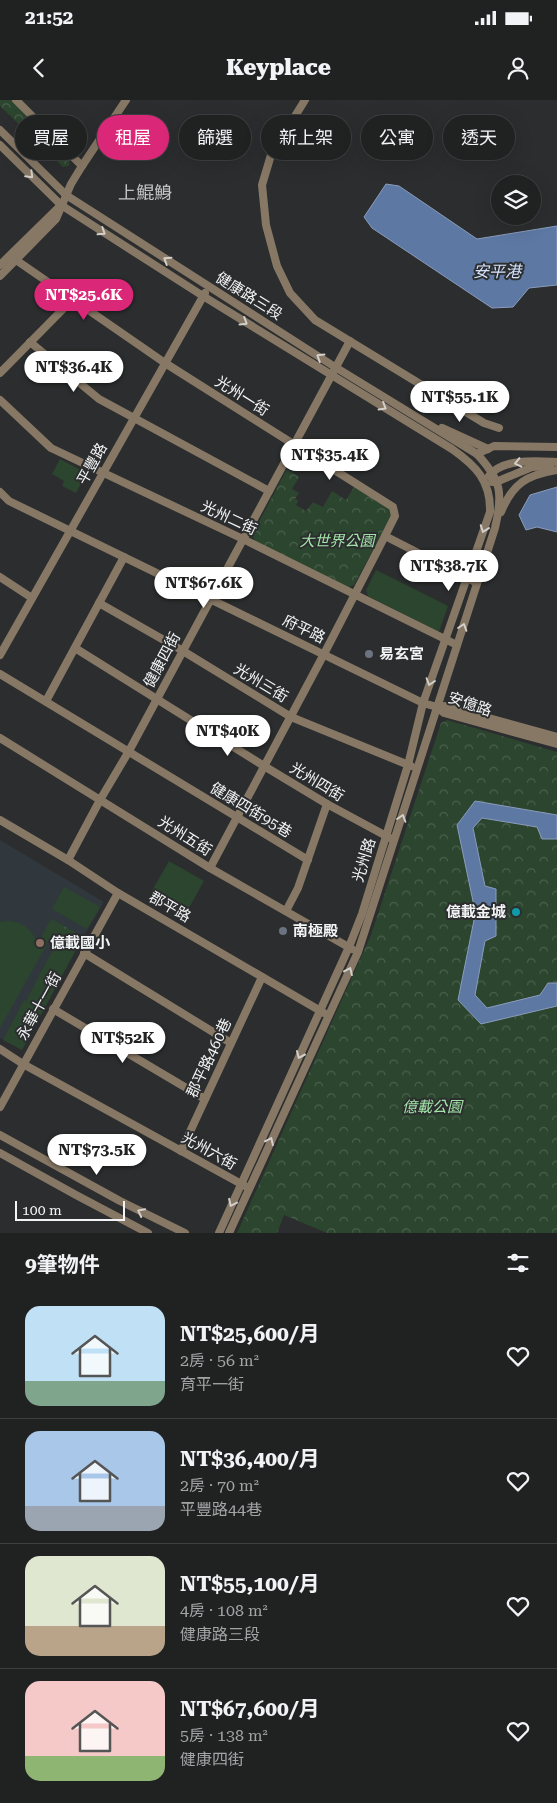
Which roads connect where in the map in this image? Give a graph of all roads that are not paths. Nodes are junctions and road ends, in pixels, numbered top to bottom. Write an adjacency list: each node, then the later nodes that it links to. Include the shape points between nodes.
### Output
1 (16, 100): 6 (street)
2 (126, 100): 6 (street)
3 (306, 100): 15 (street, via 271,155 262,185 266,225 277,266 290,293 315,320)
4 (0, 130): 7 (street, 健康路三段)
5 (0, 145): 8 (street, 健康路三段, one-way to 8)
6 (82, 166): 7 (street)
7 (66, 195): 8 (street); 12 (street, 健康路三段, one-way to 7)
8 (61, 205): 9 (street, via 56,219); 10 (street); 13 (street, 健康路三段, one-way to 13)
9 (16, 260): 11 (street); 14 (street, 光州一街)
10 (0, 265)
11 (0, 276)
12 (208, 286): 13 (street, 平豐路); 18 (street, 健康路三段, one-way to 12)
13 (203, 296): 17 (street, 平豐路); 20 (street, 健康路三段, one-way to 20)
14 (72, 300): 16 (street); 17 (street, 光州一街)
15 (350, 341): 18 (street, 健康四街); 24 (street, via 484,423)
16 (30, 342): 19 (street); 22 (street, via 99,399)
17 (165, 363): 22 (street, 平豐路); 25 (street, 光州一街)
18 (335, 367): 20 (street, 健康四街); 23 (street, 健康路三段)
19 (0, 373)
20 (330, 376): 25 (street, 健康四街); 33 (street, 健康路三段, one-way to 33, via 452,449 469,461)
21 (0, 400): 32 (street, 光州二街, via 51,448)
22 (134, 418): 32 (street, 平豐路); 35 (street)
23 (421, 420): 27 (street); 28 (street, 健康路三段)
24 (499, 428)
25 (294, 445): 35 (street, 健康四街); 39 (street, 光州一街, via 393,507 395,516)
26 (557, 447): 27 (street, via 494,446)
27 (488, 449): 28 (street)
28 (478, 454): 31 (street, 健康路三段)
29 (557, 464): 31 (street, one-way to 31, via 528,460); 34 (street, via 532,467)
30 (557, 470): 37 (street, via 537,473 523,481 512,493)
31 (492, 472): 33 (street); 34 (street, 健康路三段)
32 (103, 473): 38 (street, 平豐路); 40 (street, 光州二街)
33 (485, 482): 34 (street); 43 (street, 光州路, one-way to 43, via 490,512)
34 (496, 482): 37 (street, 光州路, via 500,496)
35 (269, 491): 40 (street, 健康四街)
36 (0, 492): 38 (street, 府平路, via 9,501)
37 (495, 528): 44 (street, 光州路)
38 (70, 531): 41 (street, 府平路); 46 (street, 平豐路)
39 (385, 536): 43 (street); 45 (street, 光州一街)
40 (243, 539): 45 (street, 光州二街); 47 (street, 健康四街)
41 (124, 557): 47 (street, 府平路); 48 (street)
42 (0, 577): 46 (street)
43 (466, 578): 44 (street); 49 (street, 光州路)
44 (477, 583): 50 (street, 光州路, one-way to 44)
45 (356, 594): 49 (street, 光州二街); 53 (street, 光州一街)
46 (32, 598): 54 (street, 平豐路)
47 (211, 599): 52 (street, 健康四街); 53 (street, 府平路)
48 (99, 603): 51 (street); 52 (street, 光州三街)
49 (444, 640): 50 (street, 光州二街); 58 (street, 光州路, one-way to 58)
50 (457, 645): 59 (street, 光州路)
51 (75, 648): 56 (street, 光州四街); 57 (street)
52 (183, 651): 56 (street, 健康四街); 60 (street, 光州三街)
53 (324, 654): 58 (street, 府平路); 60 (street, 光州一街)
54 (0, 655)
55 (0, 674): 57 (street, 健康四街95巷)
56 (157, 699): 64 (street, 健康四街); 66 (street, 光州四街)
57 (46, 702): 64 (street, 健康四街95巷)
58 (424, 703): 59 (street, 府平路); 65 (street, 光州路)
59 (436, 707): 61 (street, 安億路, via 445,706); 63 (street, 安億路, via 444,713); 67 (street, 光州路)
60 (291, 717): 65 (street, 光州三街); 66 (street, 光州一街)
61 (557, 737)
62 (0, 738): 68 (street, 光州五街)
63 (557, 744)
64 (129, 751): 68 (street, 健康四街); 70 (street, 健康四街95巷)
65 (408, 765): 67 (street, 光州三街); 72 (street, 光州路)
66 (264, 766): 69 (street, 光州四街); 70 (street, 光州一街)
67 (418, 769): 73 (street, 光州路, one-way to 67)
68 (100, 800): 74 (street, 健康四街); 76 (street, 光州五街)
69 (327, 804): 72 (street, 光州四街); 75 (street)
70 (237, 818): 75 (street, 健康四街95巷); 76 (street, 光州一街)
71 (0, 820): 74 (street, 郡平路)
72 (385, 837): 73 (street, 光州四街); 79 (street, 光州路)
73 (394, 839): 80 (street, 光州路)
74 (68, 860): 77 (street, 郡平路)
75 (308, 860): 78 (street)
76 (210, 868): 78 (street, 光州五街)
77 (118, 893): 81 (street, 永華十一街); 82 (street, 郡平路)
78 (286, 911): 79 (street, 光州五街)
79 (349, 947): 80 (street, 光州五街); 84 (street, 光州路)
80 (358, 952): 85 (street, 光州路, one-way to 80)
81 (84, 953): 83 (street, 永華十一街); 86 (street)
82 (262, 977): 84 (street, 郡平路); 86 (street, 郡平路460巷)
83 (54, 1009): 88 (street, 永華十一街); 89 (street)
84 (320, 1011): 85 (street, 郡平路); 94 (street, 光州路, one-way to 94)
85 (328, 1015): 94 (street, 光州路, one-way to 85)
86 (231, 1042): 89 (street, 郡平路460巷)
87 (0, 1049): 88 (street, 光州六街)
88 (23, 1064): 90 (street, 永華十一街); 92 (street, 光州六街)
89 (205, 1100): 92 (street, 郡平路460巷)
90 (0, 1107)
91 (0, 1135): 96 (street, one-way to 91)
92 (181, 1151): 94 (street, 光州六街)
93 (0, 1153): 95 (street)
94 (245, 1186): 97 (street, 光州路, one-way to 97); 98 (street, 光州路)
95 (148, 1233)
96 (185, 1233)
97 (218, 1233)
98 (229, 1233)

